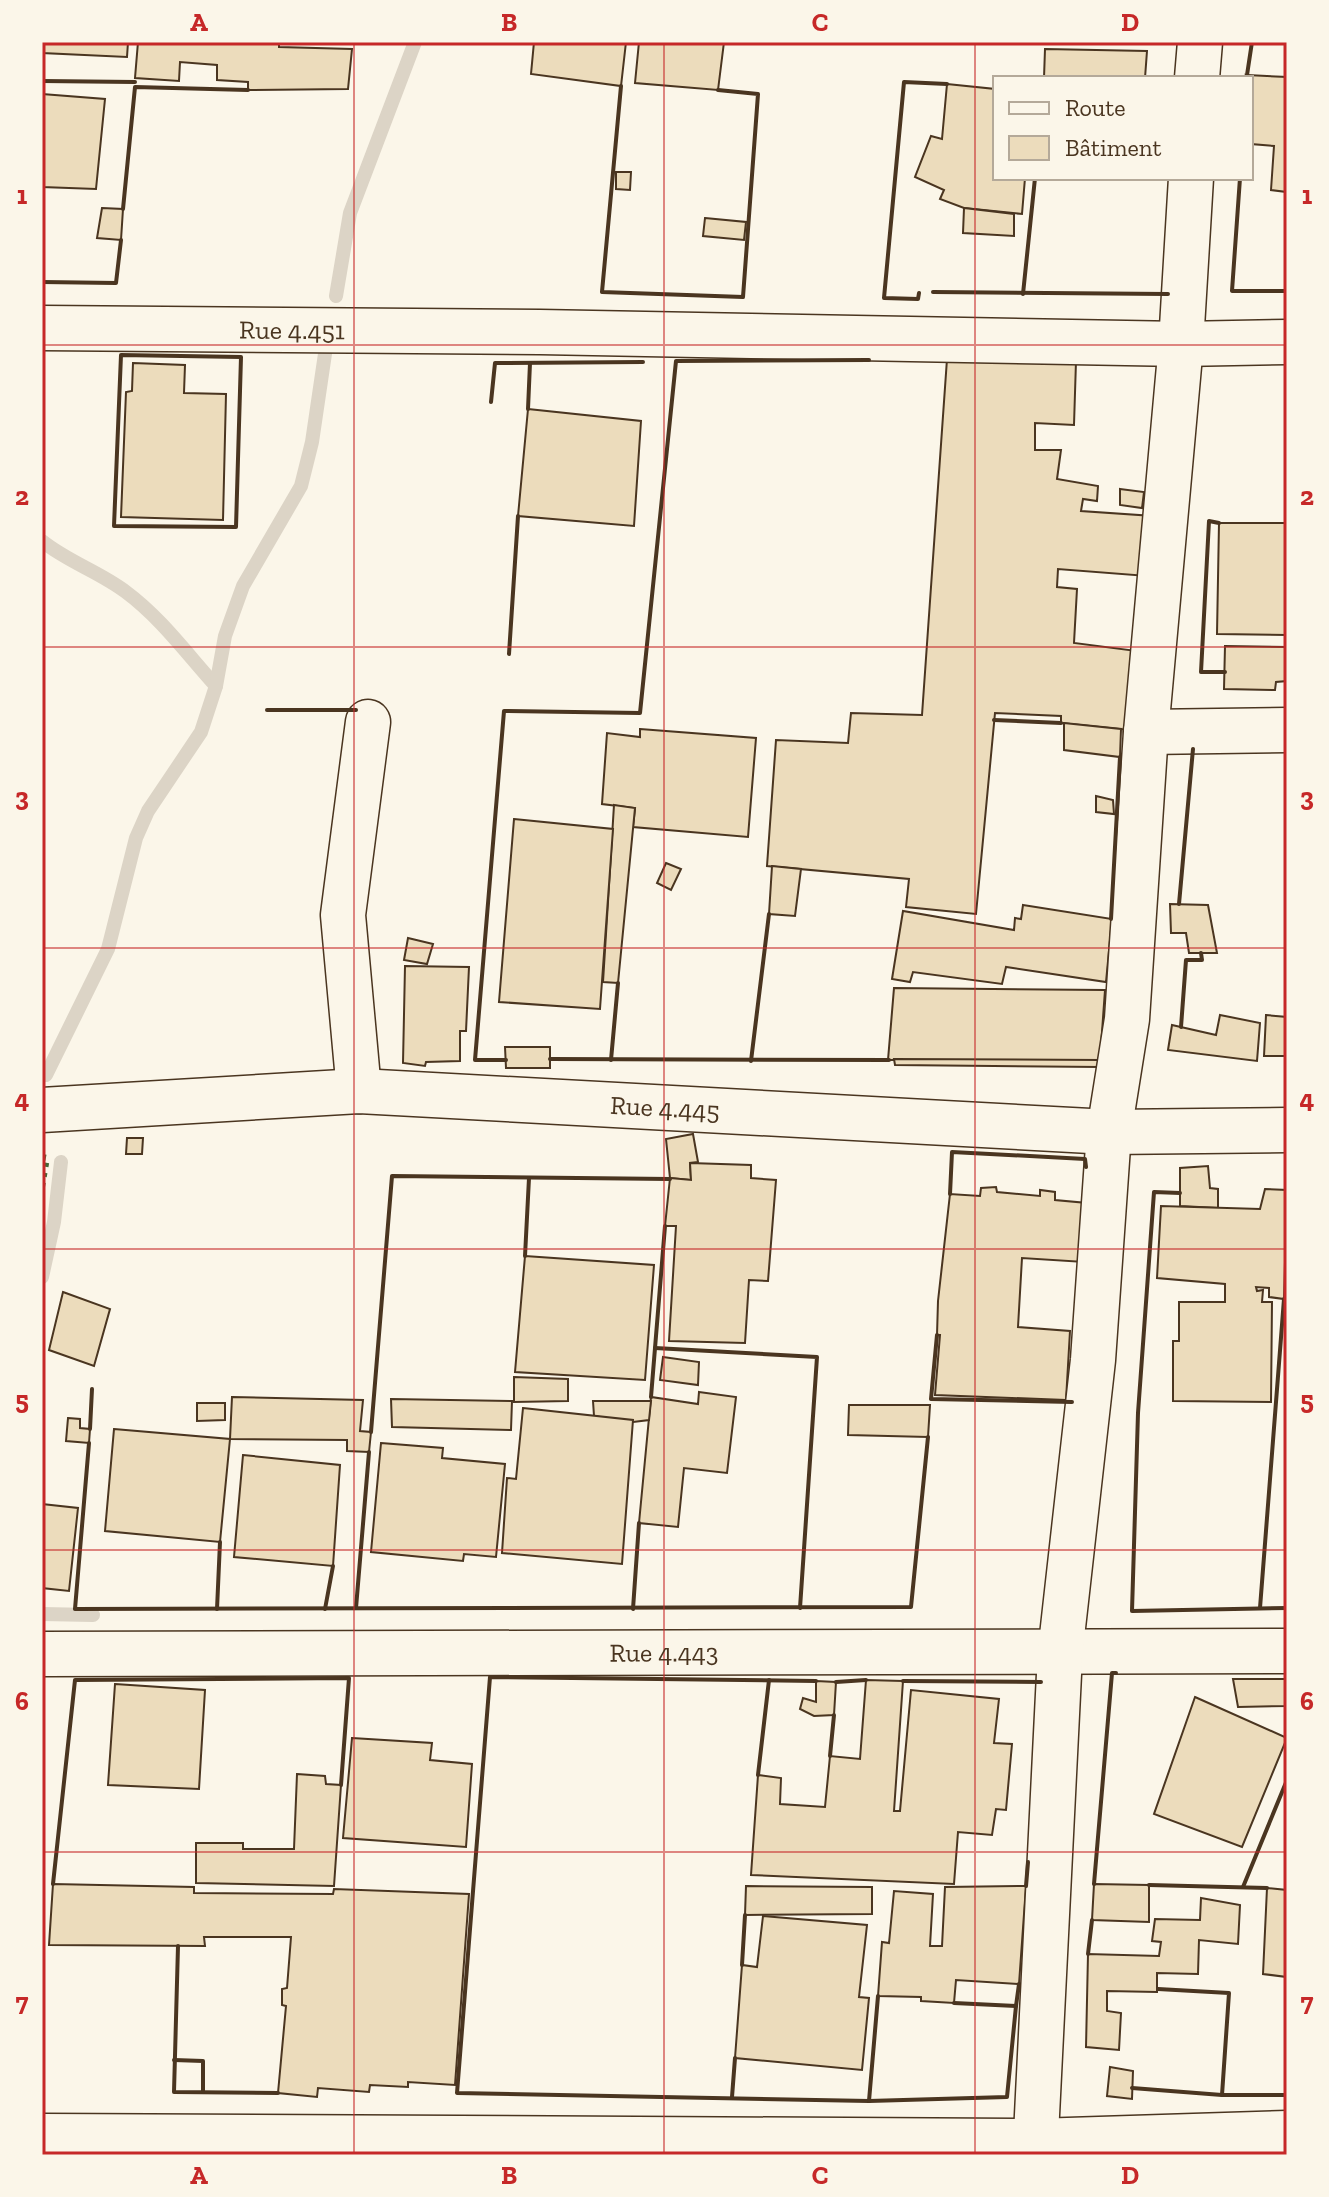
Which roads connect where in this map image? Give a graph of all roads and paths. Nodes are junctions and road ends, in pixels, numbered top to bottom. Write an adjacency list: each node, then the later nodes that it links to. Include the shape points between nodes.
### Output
1 (1200, 42): 2 (street)
2 (1197, 76)
3 (1191, 180): 6 (street)
4 (42, 328): 6 (street, Rue 4.451)
5 (1287, 342): 6 (street, Rue 4.451)
6 (1181, 344): 9 (street)
7 (368, 722): 10 (street, via 343,915)
8 (1287, 730): 9 (street)
9 (1146, 732): 13 (street, via 1127,1019)
10 (359, 1091): 11 (street, Rue 4.445); 13 (street, Rue 4.445)
11 (42, 1110)
12 (1287, 1130): 13 (street, Rue 4.445)
13 (1109, 1132): 16 (street, via 1093,1360)
14 (1287, 1651): 16 (street, Rue 4.443)
15 (42, 1654): 16 (street, Rue 4.443); 17 (street)
16 (1060, 1654): 20 (street)
17 (42, 1661)
18 (1287, 2133): 20 (street)
19 (42, 2136): 20 (street)
20 (1036, 2148)

